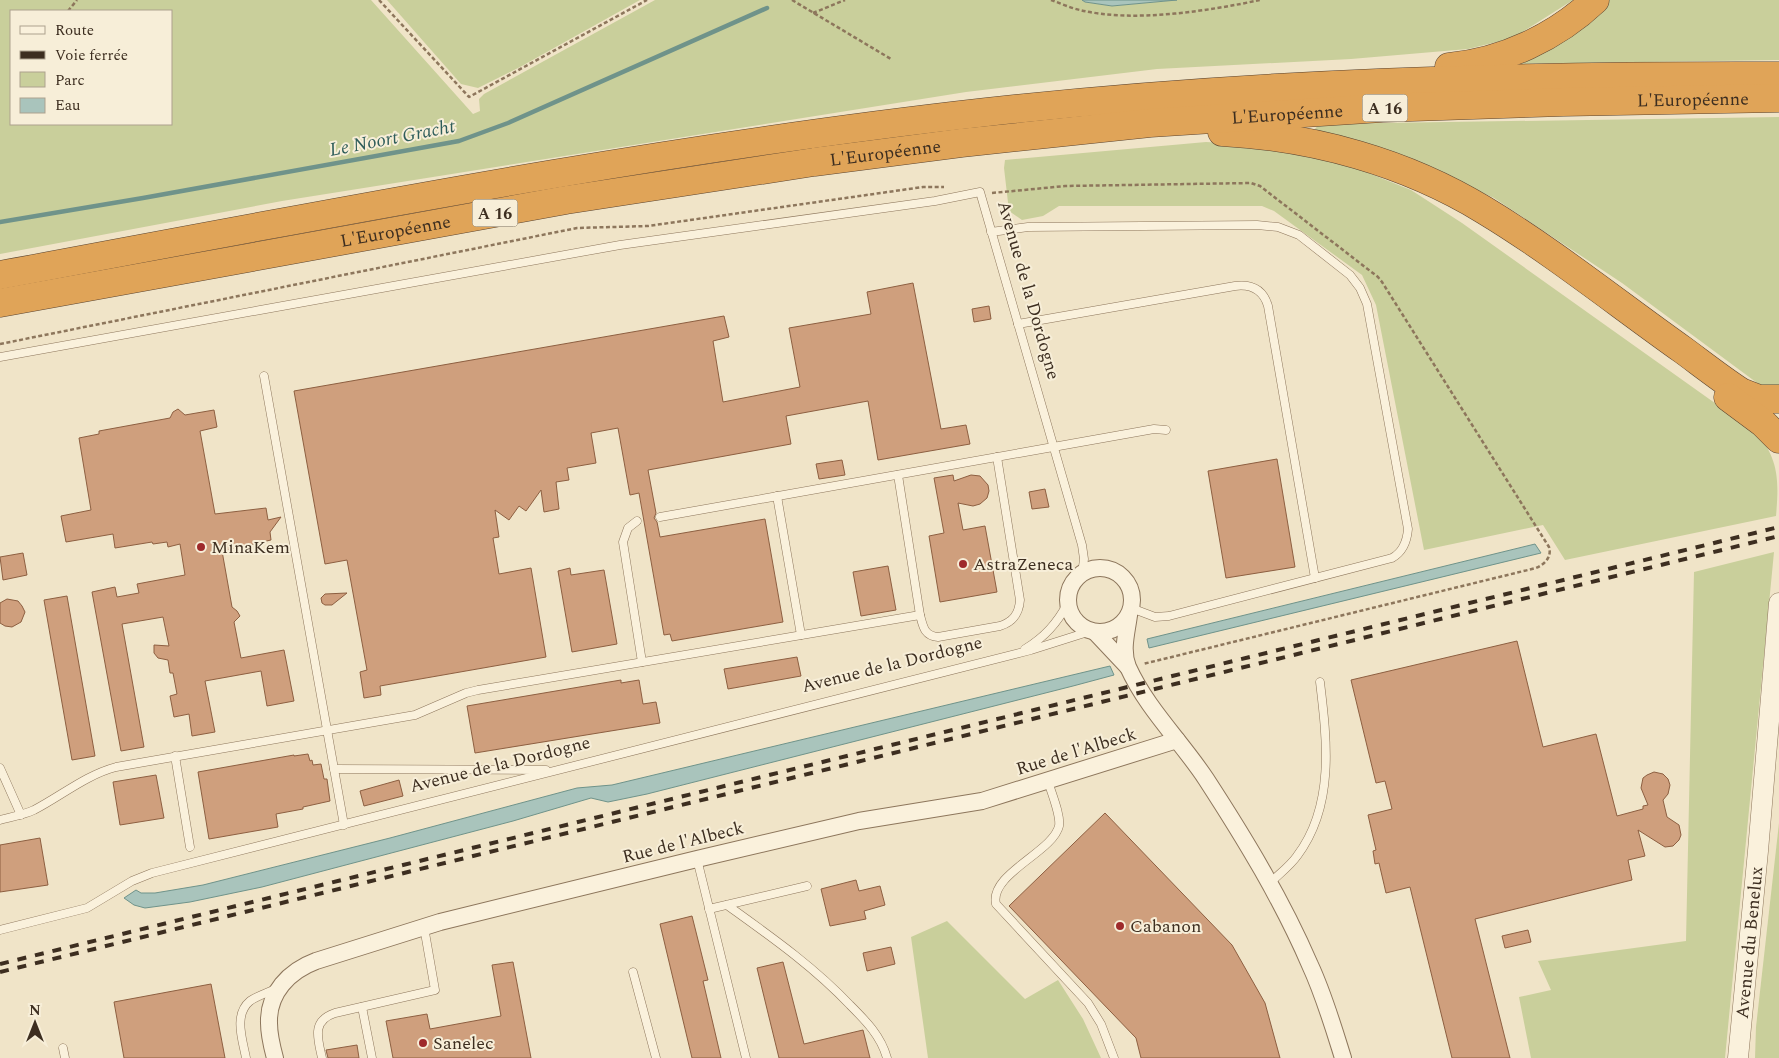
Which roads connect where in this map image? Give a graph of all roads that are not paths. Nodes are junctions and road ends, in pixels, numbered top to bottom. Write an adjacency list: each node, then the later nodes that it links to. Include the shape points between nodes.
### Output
1 (1595, 0): 4 (highway, via 1540,39 1478,63 1348,74)
2 (1779, 76): 4 (highway, L'Européenne / A 16, via 1436,81)
3 (1779, 98): 5 (highway, L'Européenne / A 16, via 1374,108 1166,122)
4 (1124, 100): 8 (highway, L'Européenne / A 16, via 984,112 733,145 454,191)
5 (993, 139): 6 (highway, via 1248,133 1332,147); 9 (highway, L'Européenne / A 16, via 840,158 566,200)
6 (1410, 174): 13 (highway, via 1496,217 1741,392 1759,399); 15 (highway, via 1460,205 1756,417)
7 (991, 232): 10 (lane, Avenue de la Dordogne); 11 (lane, Avenue de la Dordogne, via 980,192 620,245); 23 (lane, via 1028,227 1269,225 1286,228 1299,235 1350,275 1360,288 1370,313 1408,535 1401,551 1392,558)
8 (0, 275)
9 (0, 303)
10 (1018, 324): 16 (lane, Avenue de la Dordogne); 23 (lane, via 1235,286 1259,290 1268,306)
11 (0, 358)
12 (264, 376): 35 (lane)
13 (1779, 399)
14 (1166, 430): 16 (lane, via 1154,429)
15 (1779, 439)
16 (1054, 447): 17 (lane); 22 (lane, Avenue de la Dordogne, via 1082,545)
17 (997, 457): 18 (lane); 27 (lane, via 1020,595 1018,613 1004,625 938,637 926,632)
18 (898, 475): 19 (lane); 27 (lane)
19 (777, 496): 20 (lane); 29 (lane)
20 (660, 516)
21 (637, 521): 31 (lane, via 630,525 623,542)
22 (1082, 574): 24 (street, via 1071,586); 26 (street, via 1090,569 1104,568 1120,575 1131,590)
23 (1314, 578): 26 (lane, via 1162,617)
24 (1068, 603): 28 (street, via 1076,622); 30 (lane, Avenue de la Dordogne, via 1044,636)
25 (1779, 603): 46 (street, Avenue du Benelux)
26 (1130, 611): 28 (street, via 1117,628); 32 (street, via 1124,651)
27 (920, 614): 29 (lane)
28 (1093, 632): 30 (lane, Avenue de la Dordogne); 32 (street)
29 (801, 635): 31 (lane)
30 (1016, 653): 40 (lane, Avenue de la Dordogne)
31 (642, 662): 35 (lane, via 478,690 414,715)
32 (1129, 668): 36 (street)
33 (1320, 682): 48 (lane, via 1326,748 1320,805 1314,826 1297,856)
34 (1779, 709): 46 (street, Avenue du Benelux)
35 (327, 731): 37 (lane); 39 (lane)
36 (1177, 740): 41 (street, Rue de l'Albeck); 48 (street)
37 (175, 756): 42 (lane, via 108,769); 45 (lane)
38 (0, 768): 42 (lane)
39 (334, 769): 40 (lane); 44 (lane)
40 (558, 770): 44 (lane, Avenue de la Dordogne)
41 (1048, 781): 47 (street, Rue de l'Albeck, via 974,803 859,820); 66 (lane, via 1059,826 1050,840 1000,884 995,896 996,904 1088,1004 1101,1024)
42 (21, 815): 43 (lane)
43 (0, 820)
44 (344, 825): 53 (lane, Avenue de la Dordogne, via 146,875 87,908)
45 (190, 848)
46 (1758, 851): 68 (street, Avenue du Benelux)
47 (697, 859): 51 (lane); 52 (street, Rue de l'Albeck)
48 (1270, 883): 67 (street, via 1310,965)
49 (807, 886): 50 (lane)
50 (727, 905): 51 (lane); 65 (lane, via 801,959 840,994 874,1031)
51 (709, 909): 64 (lane)
52 (424, 927): 55 (street, Rue de l'Albeck, via 308,964 294,971); 56 (lane, via 435,990)
53 (0, 930)
54 (633, 972): 63 (lane)
55 (281, 986): 59 (lane, via 255,998 243,1010 240,1029); 60 (street, Rue de l'Albeck, via 269,1020)
56 (362, 1007): 61 (lane, via 329,1015 321,1021 317,1034); 62 (lane)
57 (63, 1048): 58 (lane)
58 (65, 1058)
59 (246, 1058)
60 (274, 1058)
61 (322, 1058)
62 (372, 1058)
63 (656, 1058)
64 (746, 1058)
65 (887, 1058)
66 (1114, 1058)
67 (1343, 1058)
68 (1740, 1058)

